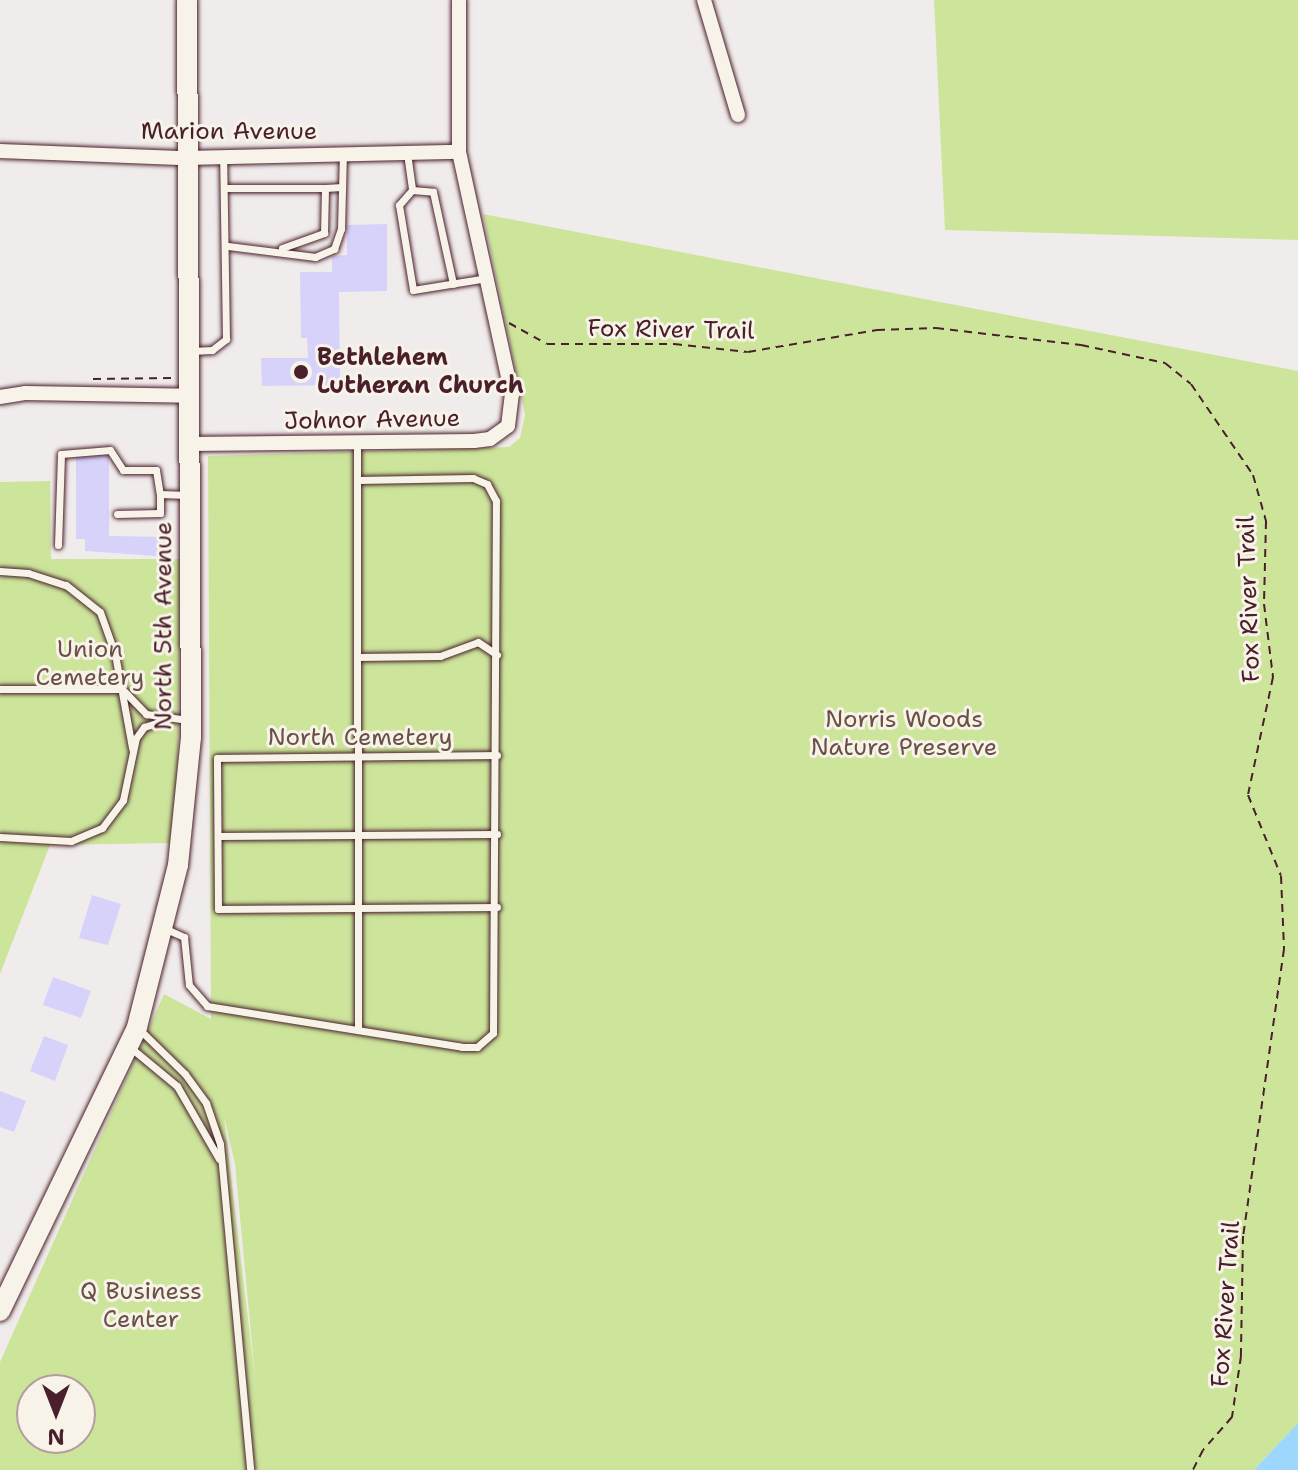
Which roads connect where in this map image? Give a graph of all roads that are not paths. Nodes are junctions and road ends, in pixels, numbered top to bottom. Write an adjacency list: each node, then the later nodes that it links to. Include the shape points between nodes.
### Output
1 (187, 0): 10 (main road, North 5th Avenue)
2 (459, 0): 6 (street, Johnor Avenue)
3 (704, 0): 4 (street)
4 (738, 115)
5 (0, 151): 10 (street, Marion Avenue)
6 (459, 152): 7 (street, Marion Avenue); 17 (street, Johnor Avenue)
7 (407, 153): 8 (street, Marion Avenue); 14 (lane)
8 (343, 154): 9 (street, Marion Avenue); 11 (lane)
9 (223, 157): 10 (street, Marion Avenue); 12 (lane)
10 (186, 158): 19 (main road, North 5th Avenue)
11 (342, 187): 13 (lane); 16 (lane, via 341,229 334,249 315,257)
12 (225, 188): 13 (lane); 15 (lane)
13 (325, 188): 16 (lane, via 324,233)
14 (412, 190): 18 (lane, via 433,192); 18 (lane, via 399,205 413,290)
15 (228, 246): 16 (lane); 19 (lane, via 226,339 212,350)
16 (276, 250)
17 (487, 278): 18 (lane); 22 (street, Johnor Avenue, via 513,406 501,434 474,441)
18 (453, 284)
19 (188, 351): 20 (main road, North 5th Avenue)
20 (189, 396): 21 (street); 23 (main road, North 5th Avenue)
21 (0, 397)
22 (357, 442): 23 (street, Johnor Avenue); 24 (lane)
23 (190, 444): 26 (main road, North 5th Avenue)
24 (357, 480): 30 (lane, via 473,478 487,484 497,510); 31 (lane)
25 (160, 494): 26 (lane); 27 (lane, via 160,513); 28 (lane, via 156,470 123,470 110,450 61,454)
26 (190, 495): 34 (main road, North 5th Avenue)
27 (117, 514)
28 (58, 545)
29 (0, 571): 33 (lane, via 49,578 91,602 108,625)
30 (497, 655): 31 (lane, via 478,642 440,656); 37 (lane)
31 (357, 657): 38 (lane)
32 (0, 689): 33 (lane)
33 (122, 689): 35 (lane, via 146,714); 36 (lane)
34 (191, 719): 35 (lane); 46 (main road, North 5th Avenue, via 184,823)
35 (166, 720): 36 (lane, via 144,727)
36 (132, 748): 43 (lane, via 123,800 102,828 71,841)
37 (497, 755): 38 (lane); 40 (lane)
38 (357, 756): 41 (lane); 42 (lane, via 217,758)
39 (0, 828): 43 (lane)
40 (497, 834): 41 (lane); 45 (lane)
41 (358, 835): 42 (lane); 44 (lane)
42 (218, 836): 44 (lane, via 218,909)
43 (4, 837)
44 (358, 907): 45 (lane); 47 (lane)
45 (497, 907): 47 (lane, via 496,1019 489,1039 462,1047)
46 (164, 929): 47 (lane, via 184,937 187,977 201,1003); 48 (main road, North 5th Avenue)
47 (358, 1030)
48 (132, 1036): 49 (lane, via 177,1086); 49 (lane, via 185,1074 206,1103); 50 (main road, North 5th Avenue)
49 (222, 1164): 51 (lane)
50 (2, 1302)
51 (250, 1470)

